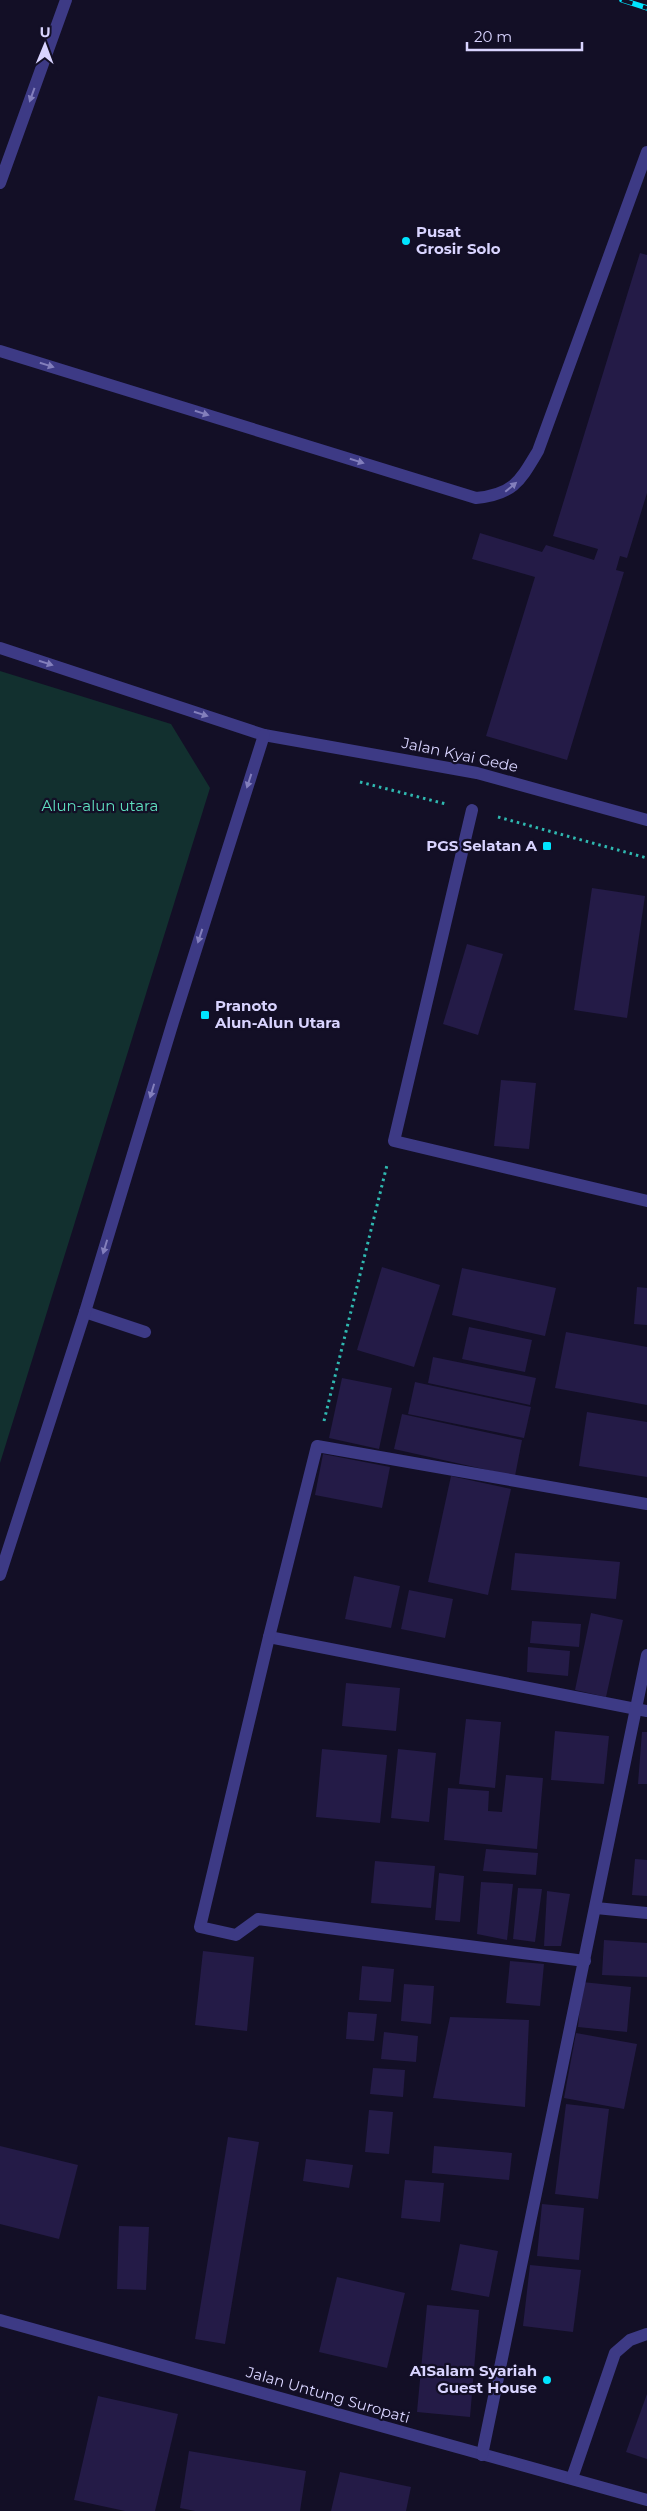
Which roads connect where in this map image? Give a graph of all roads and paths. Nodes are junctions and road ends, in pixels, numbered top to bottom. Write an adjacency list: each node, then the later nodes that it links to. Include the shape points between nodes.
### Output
1 (66, 0): 3 (street, one-way to 3)
2 (647, 152): 4 (street, one-way to 2, via 476,498 497,496 512,488 538,451)
3 (0, 183)
4 (0, 351)
5 (0, 648): 6 (street, Jalan Kyai Gede, one-way to 6)
6 (264, 735): 8 (street, Jalan Kyai Gede, via 477,773); 11 (street, one-way to 11)
7 (472, 810): 9 (street)
8 (647, 820)
9 (394, 1140): 10 (street); 13 (path)
10 (647, 1201)
11 (85, 1312): 12 (street); 15 (street)
12 (144, 1332)
13 (317, 1446): 14 (street); 16 (street)
14 (647, 1504)
15 (0, 1575)
16 (269, 1637): 18 (street); 21 (street, via 200,1927 236,1934 258,1919)
17 (647, 1655): 18 (street)
18 (641, 1710): 19 (street)
19 (596, 1908): 20 (street); 21 (street)
20 (647, 1913)
21 (585, 1961): 24 (street)
22 (0, 2320): 24 (street, Jalan Untung Suropati)
23 (647, 2334): 25 (street, via 630,2340 615,2353)
24 (482, 2455): 25 (street, Jalan Untung Suropati)
25 (572, 2478): 26 (street, Jalan Untung Suropati)
26 (647, 2500)

